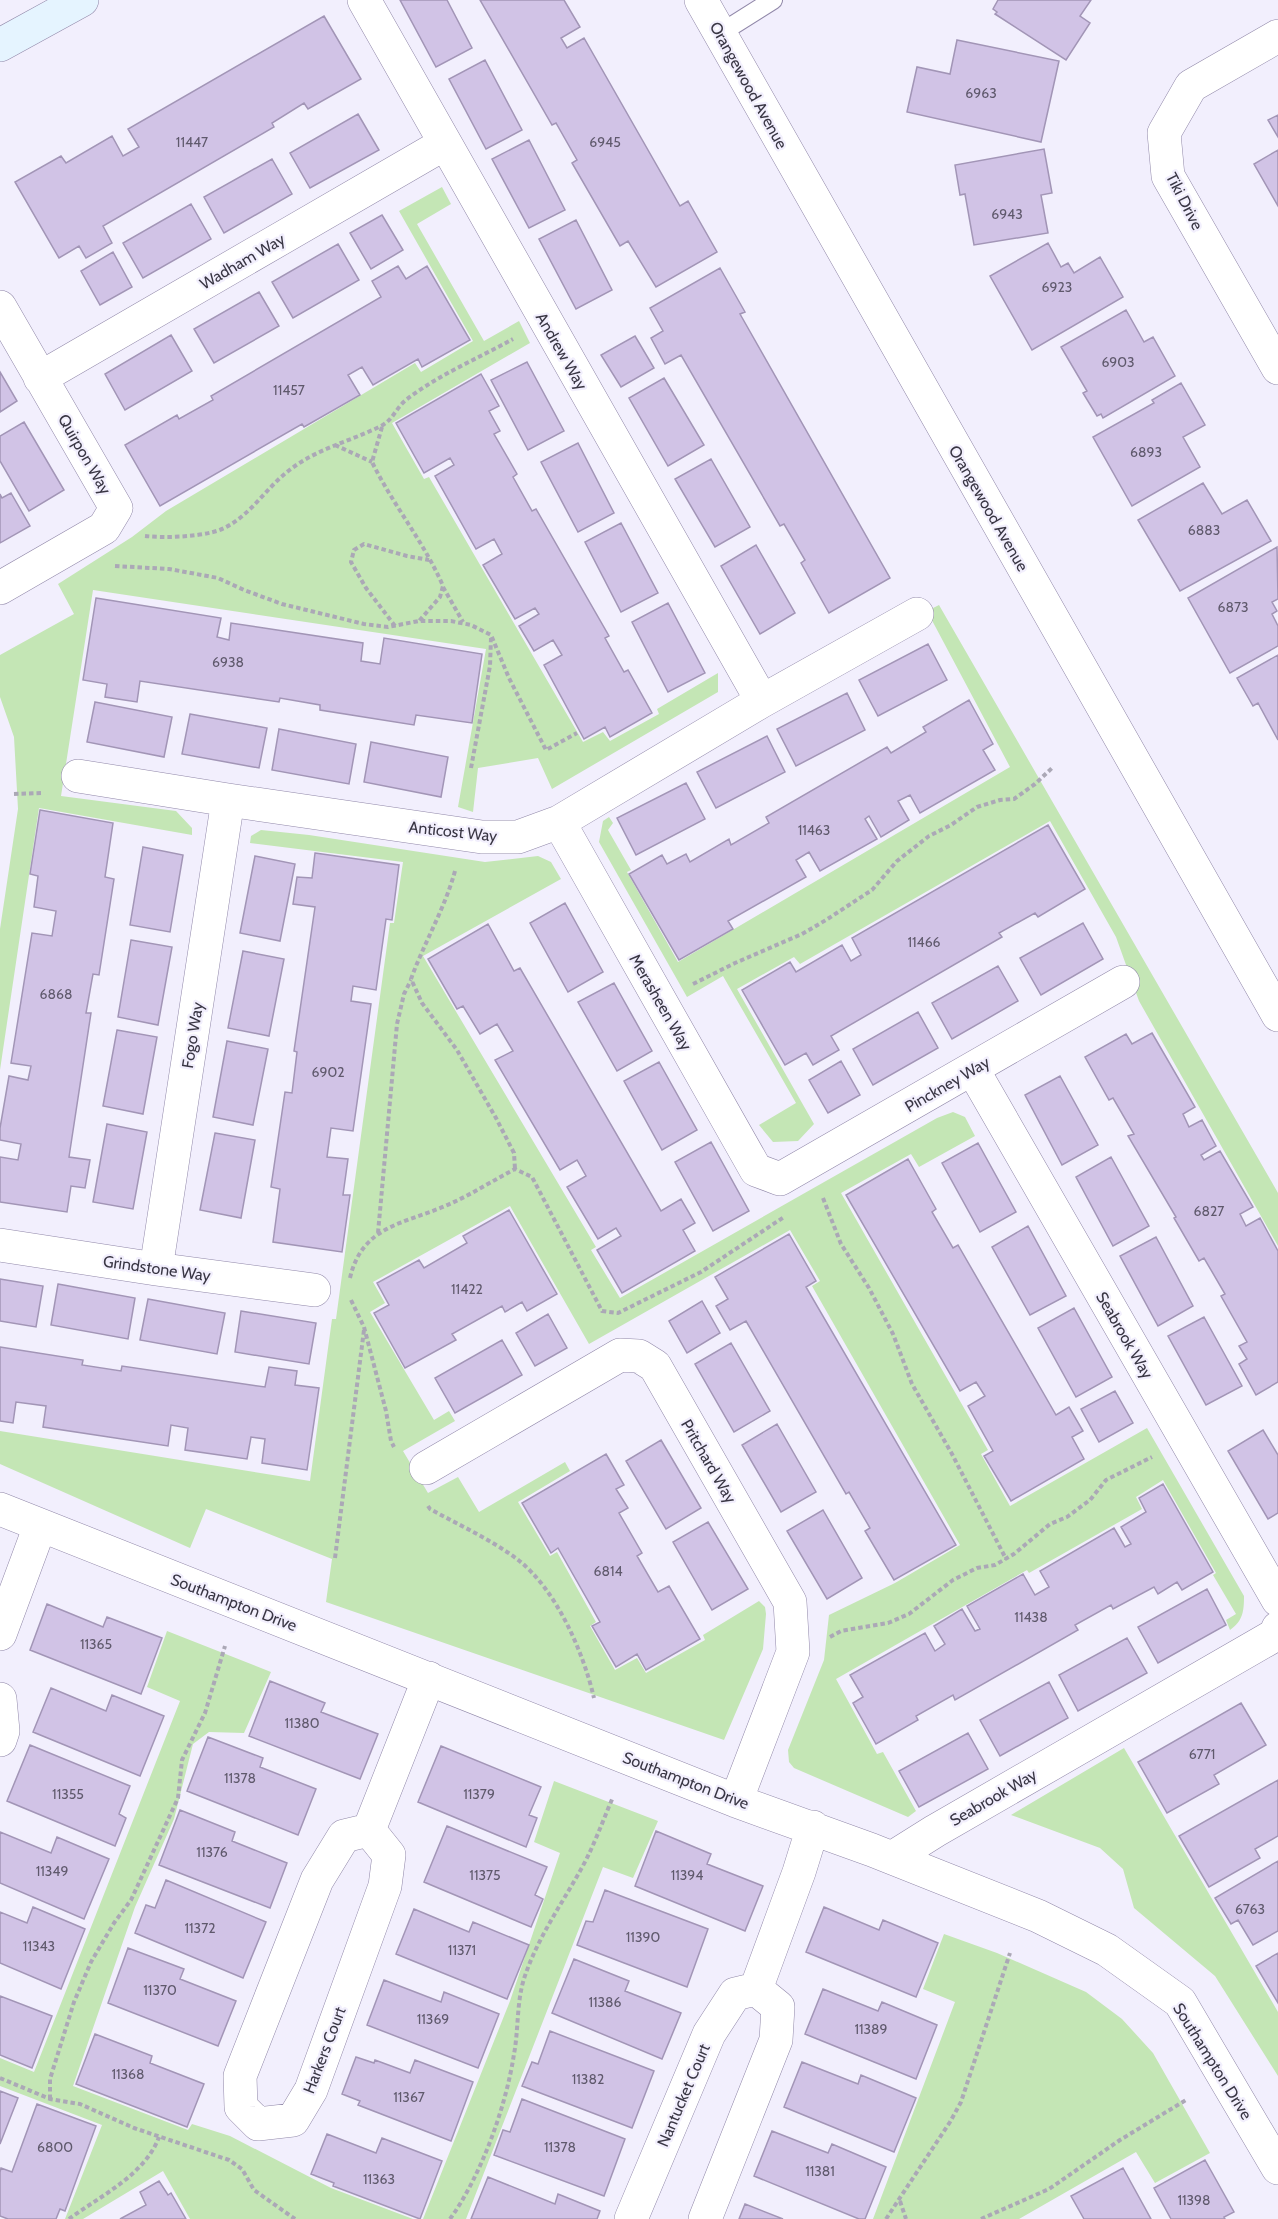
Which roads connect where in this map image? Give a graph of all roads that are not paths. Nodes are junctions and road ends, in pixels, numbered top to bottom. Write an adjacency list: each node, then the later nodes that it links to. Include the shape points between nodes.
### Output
1 (82, 0): 7 (main road)
2 (364, 0): 8 (street, Andrew Way)
3 (701, 0): 5 (street, Orangewood Avenue)
4 (773, 0): 5 (lane)
5 (719, 34): 19 (street, Orangewood Avenue)
6 (1278, 36): 10 (street, Tiki Drive, via 1191,86 1164,133 1168,176)
7 (0, 45)
8 (444, 144): 11 (street, Wadham Way); 14 (street, Andrew Way)
9 (0, 307): 11 (street, Quirpon Way)
10 (1278, 368)
11 (40, 378): 12 (street, Quirpon Way, via 116,508 104,528)
12 (0, 588)
13 (917, 614): 14 (street, Anticost Way)
14 (762, 701): 17 (street, Anticost Way)
15 (78, 776): 16 (street, Anticost Way)
16 (228, 801): 17 (street, Anticost Way, via 482,837 518,837); 23 (street, Fogo Way)
17 (559, 822): 21 (street, Merasheen Way, via 756,1170)
18 (1123, 982): 20 (street, Pinckney Way)
19 (1278, 1015)
20 (973, 1070): 21 (street, Pinckney Way, via 780,1179); 28 (street, Seabrook Way)
21 (768, 1176)
22 (0, 1245): 23 (street, Grindstone Way)
23 (156, 1269): 24 (street, Grindstone Way)
24 (314, 1290)
25 (426, 1468): 34 (street, Pritchard Way, via 620,1355 639,1356 655,1366 790,1602 793,1652)
26 (0, 1509): 27 (street, Southampton Drive)
27 (40, 1526): 30 (street); 31 (street, Southampton Drive)
28 (1278, 1600)
29 (1278, 1628): 37 (street, Seabrook Way, via 1275,1635)
30 (0, 1634)
31 (429, 1678): 34 (street, Southampton Drive); 36 (street)
32 (0, 1700): 33 (street)
33 (0, 1740)
34 (736, 1800): 35 (street, Southampton Drive)
35 (813, 1827): 37 (street, Southampton Drive); 38 (street)
36 (369, 1830): 36 (street, Harkers Court, via 344,1836 317,1880 240,2076 241,2107 258,2124 293,2120 311,2090 385,1886 388,1855)
37 (892, 1858): 39 (street, Southampton Drive, via 1038,1916 1107,1950 1180,2002)
38 (756, 1989): 40 (street, Nantucket Court, via 735,1994 709,2034); 41 (street, via 778,2007 776,2040)
39 (1278, 2168)
40 (630, 2219)
41 (705, 2219)

